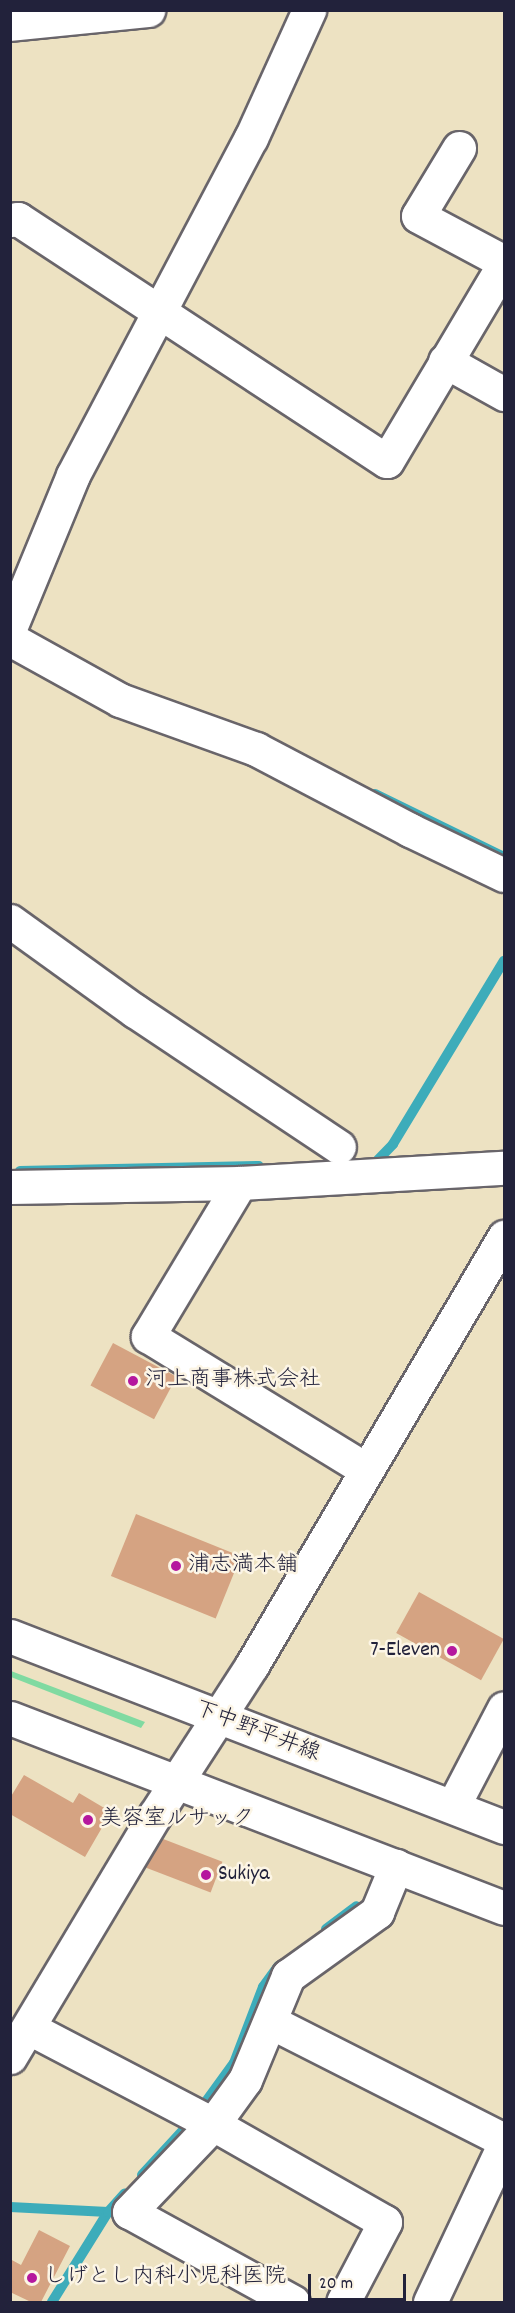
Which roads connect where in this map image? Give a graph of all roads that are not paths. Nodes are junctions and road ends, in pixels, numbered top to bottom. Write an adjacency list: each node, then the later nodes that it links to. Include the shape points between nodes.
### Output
1 (148, 10): 3 (street)
2 (309, 10): 7 (street, via 256,128)
3 (30, 19)
4 (459, 148): 6 (street, via 418,216)
5 (10, 220): 7 (street, via 18,219)
6 (504, 263): 8 (street)
7 (161, 311): 8 (street, via 387,461); 10 (street, via 73,476)
8 (445, 361): 9 (street)
9 (504, 394)
10 (10, 628)
11 (10, 639): 12 (street, via 120,700 256,749 410,830)
12 (504, 874)
13 (10, 921): 14 (street, via 135,1011)
14 (339, 1147)
15 (504, 1168): 16 (street)
16 (240, 1183): 17 (street); 19 (street, via 148,1336)
17 (10, 1187)
18 (504, 1237): 19 (street)
19 (365, 1469): 23 (street)
20 (10, 1636): 23 (street, 下中野平井線)
21 (504, 1707): 25 (street)
22 (10, 1718): 24 (street)
23 (218, 1718): 24 (street); 25 (street, 下中野平井線)
24 (176, 1782): 27 (street); 30 (street)
25 (453, 1806): 26 (street, 下中野平井線)
26 (504, 1827)
27 (396, 1866): 28 (street); 29 (street, via 377,1912 288,1976)
28 (504, 1908)
29 (271, 2022): 32 (street, via 245,2080); 33 (street)
30 (29, 2028): 31 (street); 32 (street)
31 (10, 2056)
32 (213, 2124): 35 (street, via 129,2212); 36 (street, via 385,2222)
33 (504, 2140)
34 (504, 2145): 37 (street)
35 (292, 2302)
36 (343, 2302)
37 (430, 2302)

